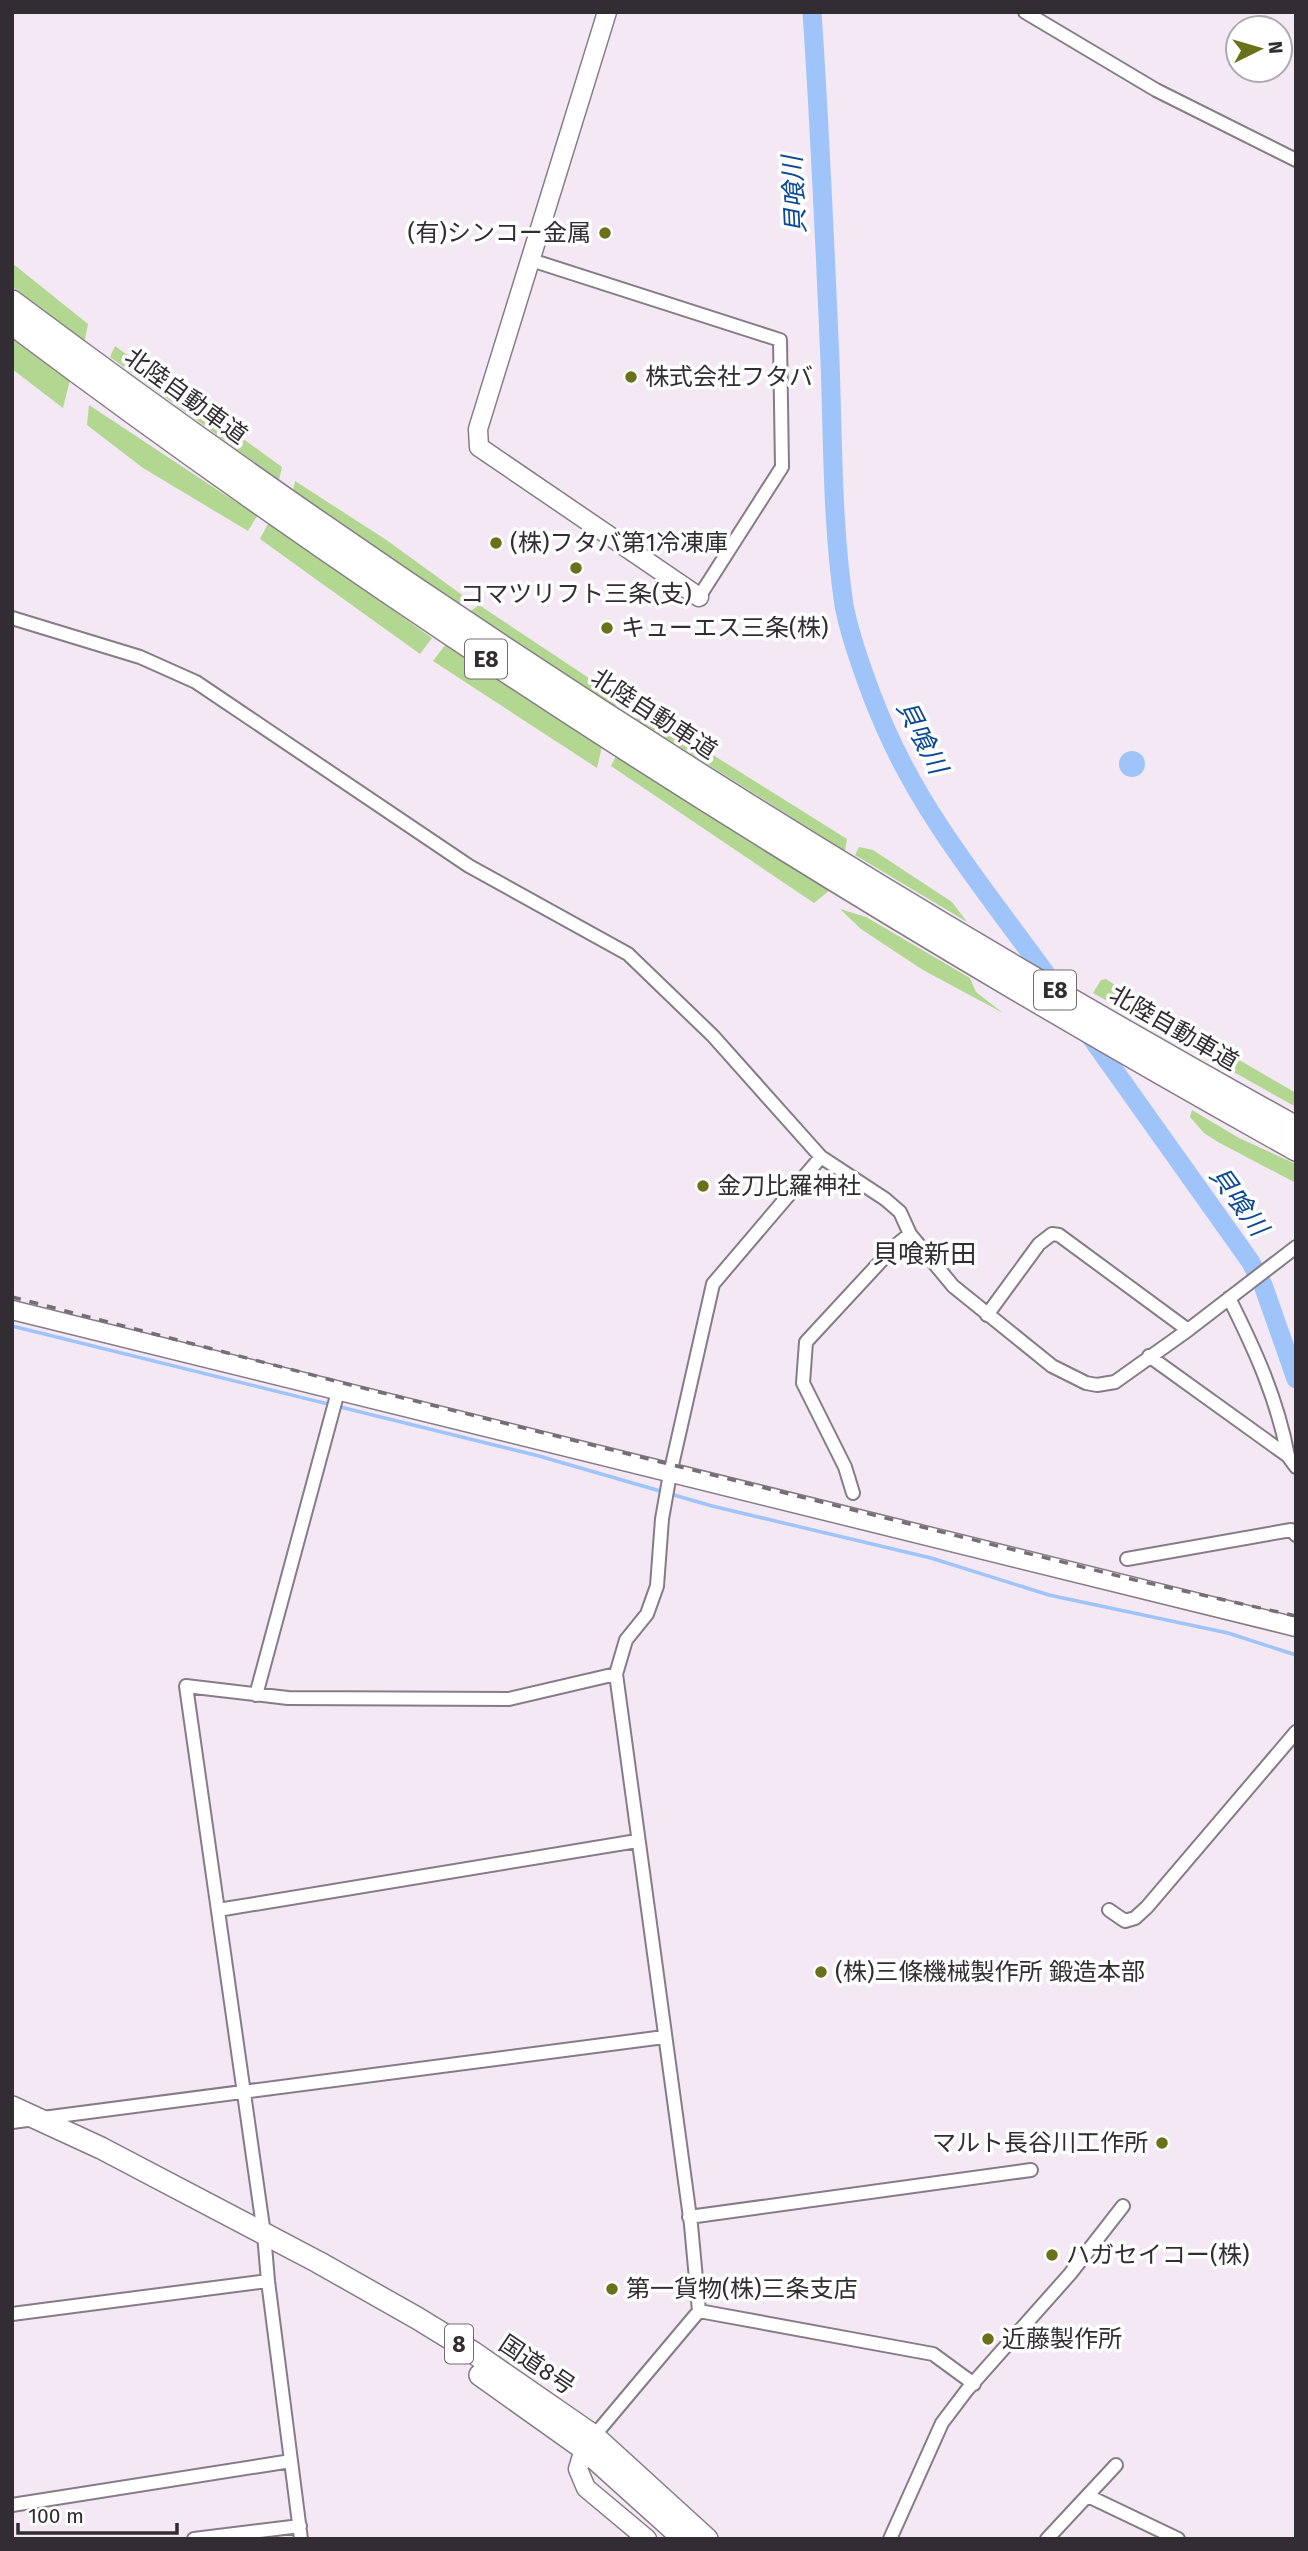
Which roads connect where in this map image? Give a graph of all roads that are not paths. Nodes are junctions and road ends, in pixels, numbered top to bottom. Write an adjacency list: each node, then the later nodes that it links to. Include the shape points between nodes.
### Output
1 (607, 12): 4 (street)
2 (1025, 12): 3 (street, via 1156,90)
3 (1296, 160)
4 (531, 260): 7 (street, via 478,429 479,447); 7 (street, via 780,340 782,467)
5 (12, 301): 9 (highway, 北陸自動車道 / E8, via 225,457 466,623 672,757 948,927)
6 (12, 324): 10 (highway, 北陸自動車道 / E8, via 217,475 451,636 689,790 976,968)
7 (699, 597)
8 (12, 618): 11 (street, via 139,657 196,682 468,866 628,954 713,1036)
9 (1296, 1127)
10 (1296, 1150)
11 (821, 1157): 12 (street, via 885,1199 900,1212); 21 (street, via 713,1284)
12 (910, 1234): 16 (street, via 953,1286); 22 (street, via 806,1342 803,1383)
13 (1296, 1247): 14 (street)
14 (1231, 1296): 17 (street); 20 (street, via 1260,1361)
15 (12, 1310): 19 (street)
16 (986, 1315): 17 (street, via 1052,1234); 18 (street, via 1052,1366 1086,1383 1115,1382)
17 (1188, 1330): 18 (street)
18 (1149, 1356): 20 (street)
19 (336, 1396): 21 (street); 27 (street)
20 (1292, 1462)
21 (670, 1474): 25 (street); 26 (street, via 657,1586 647,1614 626,1640)
22 (853, 1493)
23 (1296, 1535): 24 (street, via 1291,1530)
24 (1127, 1559)
25 (1296, 1627)
26 (617, 1674): 27 (street, via 509,1699); 29 (street)
27 (256, 1695): 30 (street, via 186,1686)
28 (1296, 1732): 31 (street, via 1135,1919 1125,1921)
29 (638, 1841): 30 (street); 32 (street)
30 (218, 1910): 33 (street)
31 (1110, 1910)
32 (664, 2037): 33 (street); 39 (street)
33 (242, 2091): 35 (street); 40 (street)
34 (12, 2107): 35 (highway, 国道8号 / 8)
35 (37, 2118): 36 (street); 40 (highway, 国道8号 / 8)
36 (12, 2122)
37 (1031, 2170): 39 (street)
38 (1123, 2206): 44 (street)
39 (689, 2217): 42 (street)
40 (264, 2234): 41 (street); 45 (highway, 国道8号 / 8, via 474,2353)
41 (268, 2281): 43 (street); 46 (street)
42 (699, 2311): 44 (street, via 933,2354); 45 (street)
43 (12, 2314)
44 (974, 2384): 55 (street, via 942,2423)
45 (589, 2442): 52 (street, via 578,2469 586,2488); 53 (highway, 国道8号 / 8); 54 (highway, 国道8号 / 8)
46 (291, 2461): 49 (street); 50 (street)
47 (1115, 2465): 48 (street)
48 (1088, 2496): 56 (street); 57 (street)
49 (12, 2504)
50 (301, 2533): 51 (street)
51 (194, 2539)
52 (647, 2539)
53 (684, 2539)
54 (707, 2539)
55 (890, 2539)
56 (1047, 2539)
57 (1178, 2539)

